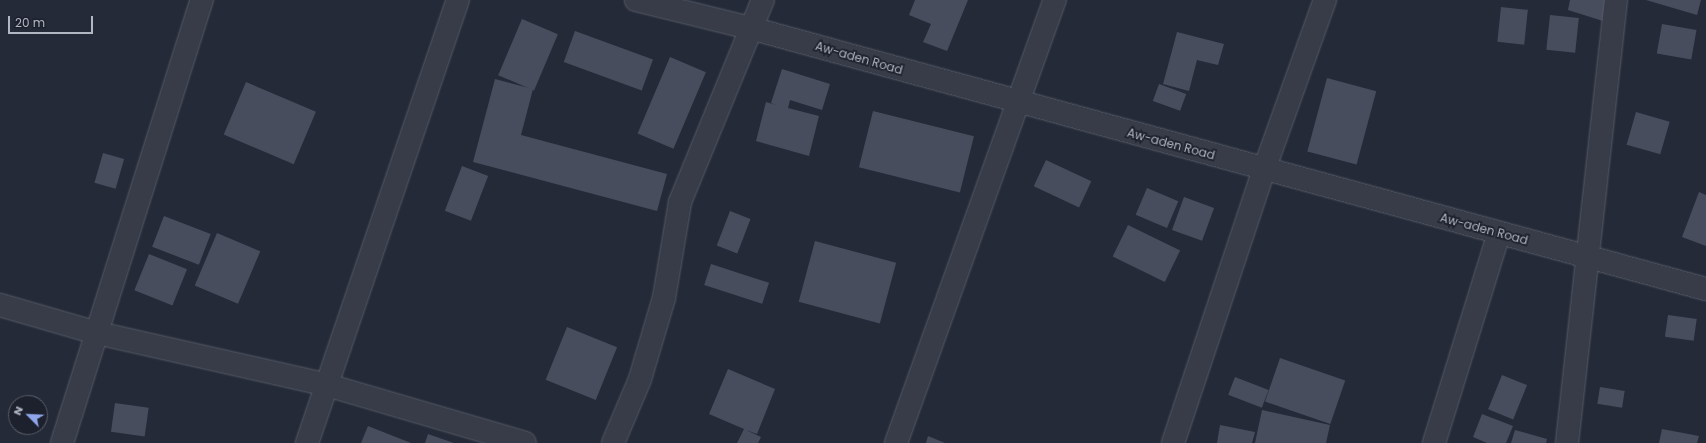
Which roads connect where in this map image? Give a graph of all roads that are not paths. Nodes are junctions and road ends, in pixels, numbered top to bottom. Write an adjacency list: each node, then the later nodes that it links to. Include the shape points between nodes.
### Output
1 (202, 0): 14 (street)
2 (458, 0): 15 (street)
3 (636, 0): 8 (street, Aw-aden Road)
4 (763, 0): 8 (street)
5 (1055, 0): 9 (street)
6 (1325, 0): 10 (street)
7 (1616, 0): 23 (street)
8 (754, 29): 9 (street, Aw-aden Road); 19 (street, via 680,202 664,298 640,379)
9 (1019, 103): 10 (street, Aw-aden Road); 20 (street)
10 (1264, 170): 11 (street, Aw-aden Road); 21 (street)
11 (1499, 233): 12 (street, Aw-aden Road); 22 (street)
12 (1706, 289)
13 (0, 305): 14 (street)
14 (97, 333): 15 (street); 16 (street)
15 (327, 385): 17 (street); 18 (street)
16 (62, 443)
17 (307, 443)
18 (525, 443)
19 (613, 443)
20 (896, 443)
21 (1173, 443)
22 (1434, 443)
23 (1567, 443)

